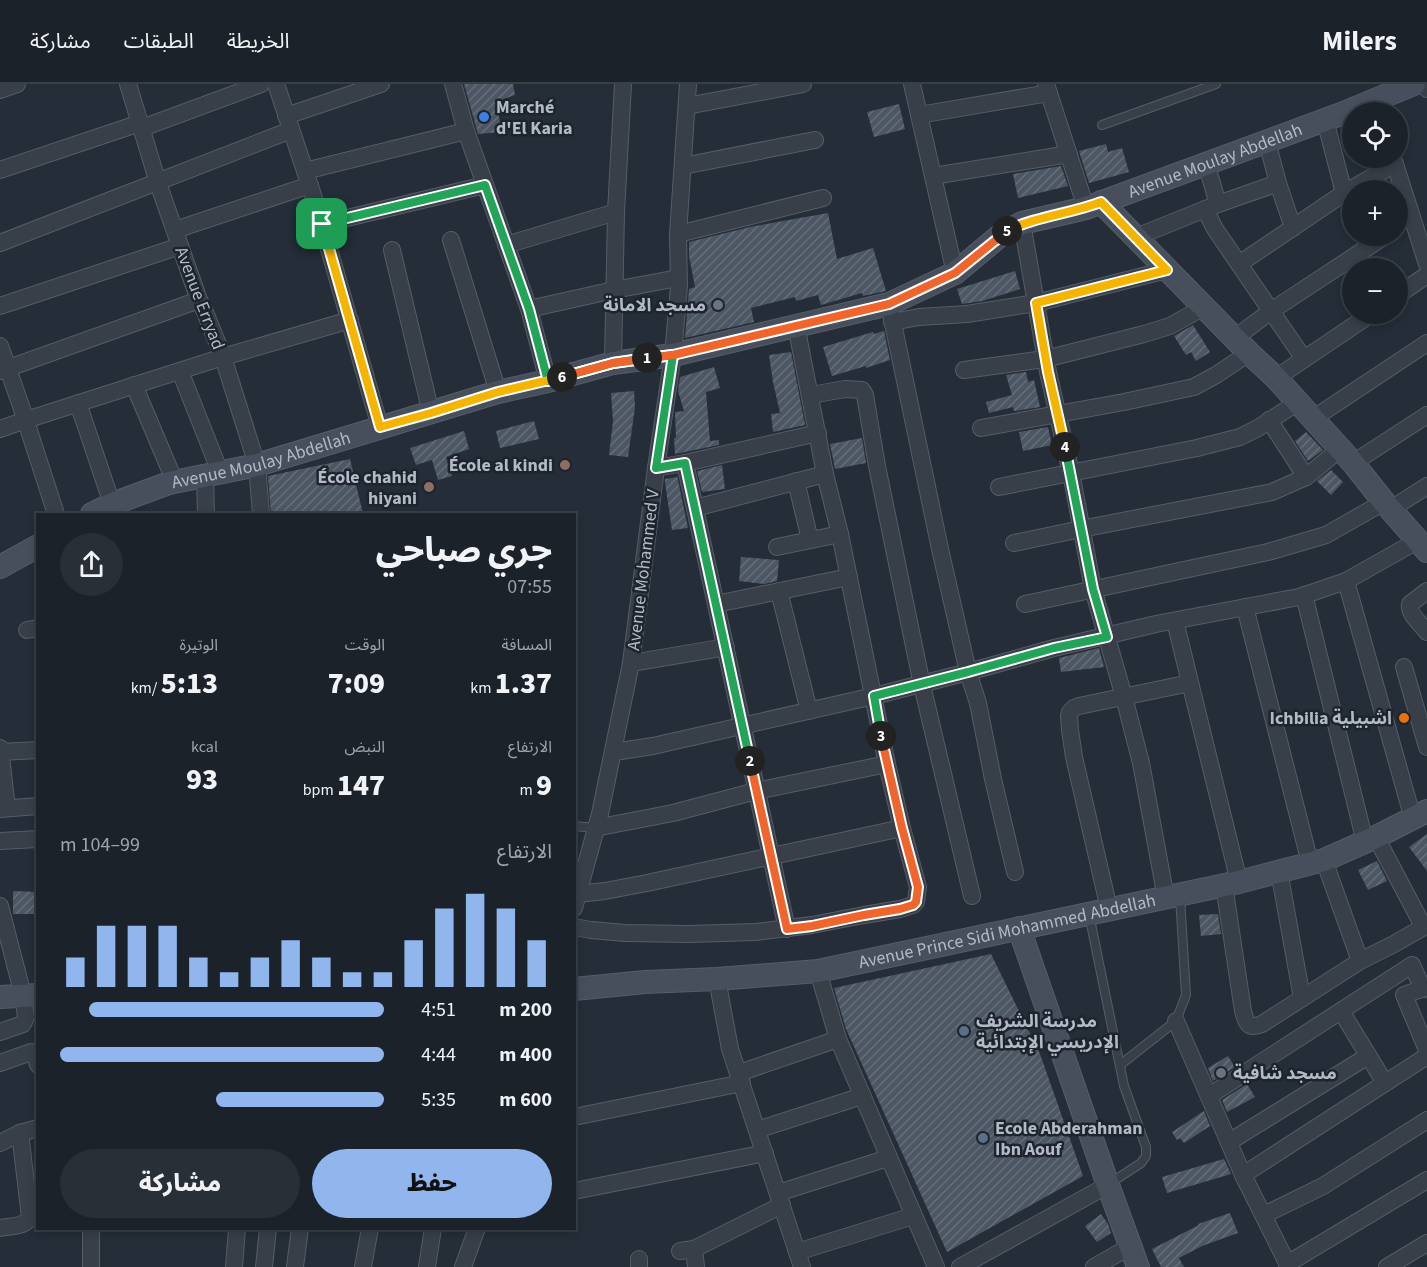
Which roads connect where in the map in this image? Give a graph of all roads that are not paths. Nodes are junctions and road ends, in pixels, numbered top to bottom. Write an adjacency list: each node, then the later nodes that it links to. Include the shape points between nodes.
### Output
1 (17, 84): 16 (street)
2 (128, 84): 24 (street, Avenue Erryad)
3 (261, 84): 24 (street)
4 (276, 84): 22 (street)
5 (381, 84): 22 (street)
6 (453, 84): 25 (street)
7 (623, 84): 44 (street)
8 (688, 84): 18 (street, Avenue Mohammed V)
9 (803, 84): 18 (street)
10 (912, 84): 19 (street)
11 (1216, 84): 23 (lane)
12 (1425, 84): 15 (street)
13 (1404, 86): 17 (street, Avenue Moulay Abdellah)
14 (1048, 88): 19 (street); 28 (street)
15 (1427, 89)
16 (0, 90)
17 (1382, 102)
18 (687, 106): 30 (street, Avenue Mohammed V)
19 (919, 115): 33 (street)
20 (1342, 115): 21 (street, Avenue Moulay Abdellah)
21 (1325, 120): 27 (street, Avenue Moulay Abdellah); 39 (street)
22 (289, 123): 34 (street); 36 (street)
23 (1102, 124)
24 (141, 126): 32 (street); 36 (street, Avenue Erryad)
25 (466, 131): 34 (street); 38 (street)
26 (815, 140): 30 (street)
27 (1267, 141): 29 (street, Avenue Moulay Abdellah); 37 (street)
28 (1069, 154): 33 (street); 42 (street)
29 (1206, 163): 42 (street, Avenue Moulay Abdellah); 43 (street)
30 (683, 165): 49 (street, Avenue Mohammed V)
31 (1383, 168): 35 (street)
32 (0, 170)
33 (933, 176): 60 (street)
34 (307, 178): 46 (street); 51 (street)
35 (1365, 180)
36 (158, 183): 51 (street, Avenue Erryad); 53 (street)
37 (1278, 183): 43 (street); 47 (street)
38 (485, 185): 46 (street); 54 (street)
39 (1342, 186)
40 (1342, 195): 47 (street)
41 (823, 198): 49 (street)
42 (1093, 205): 45 (street, Avenue Moulay Abdellah); 50 (street)
43 (1212, 207): 50 (street); 57 (street, via 1215,229)
44 (615, 212): 54 (street); 64 (street)
45 (1022, 223): 60 (street, Avenue Moulay Abdellah, via 1003,233); 66 (street)
46 (322, 224): 72 (street)
47 (1293, 228): 57 (street)
48 (1408, 229): 58 (street)
49 (678, 234): 62 (street, Avenue Mohammed V)
50 (1136, 237): 59 (street)
51 (177, 238): 65 (street, Avenue Erryad); 67 (street)
52 (451, 240): 89 (street)
53 (0, 243)
54 (506, 245): 69 (street)
55 (1371, 246): 70 (street)
56 (392, 250): 93 (street)
57 (1239, 264): 70 (street)
58 (1427, 264)
59 (1167, 270): 66 (street); 68 (street)
60 (955, 273): 71 (street, Avenue Moulay Abdellah)
61 (1427, 275): 63 (street)
62 (678, 278): 64 (street); 78 (street, Avenue Mohammed V)
63 (1408, 288)
64 (614, 290): 69 (street); 82 (street)
65 (199, 300): 79 (street, Avenue Erryad); 83 (street)
66 (1036, 303): 71 (street, via 967,314 919,317); 80 (street)
67 (0, 306)
68 (1204, 307): 76 (street); 80 (street, via 1170,326)
69 (529, 309): 87 (street)
70 (1271, 311): 76 (street); 81 (street)
71 (891, 313): 74 (street, Avenue Moulay Abdellah); 145 (street)
72 (350, 320): 79 (street); 99 (street)
73 (1356, 324): 81 (street)
74 (796, 325): 78 (street, Avenue Moulay Abdellah); 90 (street)
75 (1427, 343): 96 (street)
76 (1242, 345): 86 (street); 94 (street, via 1216,375 1194,387)
77 (0, 346): 83 (street)
78 (673, 355): 82 (street, Avenue Moulay Abdellah); 106 (street, Avenue Mohammed V)
79 (223, 357): 85 (street); 105 (street, Avenue Erryad)
80 (1045, 359): 84 (street); 94 (street)
81 (1304, 359): 86 (street)
82 (613, 363): 87 (street, Avenue Moulay Abdellah)
83 (4, 370): 97 (street)
84 (964, 370)
85 (180, 371): 88 (street); 108 (street)
86 (1276, 378): 91 (street)
87 (548, 381): 89 (street, Avenue Moulay Abdellah)
88 (134, 385): 92 (street); 112 (street)
89 (498, 392): 93 (street, Avenue Moulay Abdellah)
90 (811, 396): 102 (street); 147 (street, via 851,388 862,390 865,395)
91 (1298, 402): 96 (street); 98 (street)
92 (78, 403): 97 (street); 115 (street)
93 (431, 413): 99 (street, Avenue Moulay Abdellah)
94 (1057, 414): 100 (street); 107 (street)
95 (1427, 415): 103 (street)
96 (1314, 418): 103 (street)
97 (26, 420): 101 (street); 118 (street)
98 (1269, 420): 107 (street, via 1240,437); 110 (street)
99 (380, 427): 105 (street, Avenue Moulay Abdellah)
100 (981, 428)
101 (0, 429)
102 (818, 433): 104 (street); 109 (street)
103 (1347, 456): 110 (street); 116 (street)
104 (685, 463): 106 (street); 117 (street)
105 (257, 465): 108 (street, Avenue Moulay Abdellah); 121 (street, Avenue Erryad)
106 (656, 468): 143 (street, Avenue Mohammed V)
107 (1071, 473): 114 (street); 122 (street)
108 (212, 474): 112 (street, Avenue Moulay Abdellah); 120 (street)
109 (825, 474): 111 (street); 123 (street)
110 (1306, 477): 122 (street, via 1272,492)
111 (796, 481): 117 (street); 124 (street)
112 (175, 482): 115 (street, Avenue Moulay Abdellah)
113 (1427, 486): 116 (street)
114 (999, 487)
115 (119, 506): 119 (street, Avenue Moulay Abdellah)
116 (1387, 506): 128 (street); 132 (street, via 1326,535 1268,552)
117 (695, 508): 136 (street)
118 (56, 513)
119 (95, 513)
120 (206, 513)
121 (261, 513)
122 (1081, 529): 125 (street); 132 (street)
123 (840, 534): 124 (street); 130 (street)
124 (810, 540): 127 (street)
125 (1014, 543)
126 (36, 547): 129 (street)
127 (777, 547)
128 (1424, 547): 131 (street)
129 (0, 567)
130 (849, 577): 133 (street); 148 (street)
131 (1346, 581): 135 (street); 160 (street)
132 (1093, 589): 137 (street); 141 (street)
133 (779, 591): 136 (street); 150 (street)
134 (1427, 591): 140 (street, via 1409,607)
135 (1305, 595): 138 (street); 165 (street)
136 (716, 604): 142 (street)
137 (1026, 604)
138 (1245, 607): 139 (street); 168 (street)
139 (1175, 621): 141 (street); 146 (street)
140 (1427, 632)
141 (1107, 637): 145 (street); 149 (street)
142 (726, 647): 143 (street); 151 (street)
143 (631, 663): 155 (street, Avenue Mohammed V)
144 (1404, 667): 152 (street)
145 (968, 672): 147 (street); 170 (street)
146 (1190, 683): 149 (street); 171 (street)
147 (922, 685): 148 (street); 172 (street)
148 (874, 696): 150 (street); 156 (street)
149 (1124, 697): 173 (street); 176 (street, via 1078,706 1069,716)
150 (809, 711): 151 (street)
151 (742, 726): 155 (street); 157 (street)
152 (1427, 747)
153 (36, 750): 154 (street)
154 (0, 751): 159 (street)
155 (614, 752): 162 (street, Avenue Mohammed V)
156 (887, 764): 157 (street); 163 (street)
157 (756, 791): 162 (street); 167 (street)
158 (36, 806): 159 (street)
159 (3, 808)
160 (1420, 815): 165 (street, Avenue Prince Sidi Mohammed Abdellah)
161 (576, 826): 162 (lane)
162 (596, 828): 174 (street, Avenue Mohammed V)
163 (902, 828): 167 (street); 180 (street, via 918,887 913,905)
164 (36, 839): 166 (street)
165 (1370, 839): 168 (street, Avenue Prince Sidi Mohammed Abdellah); 177 (street)
166 (0, 841)
167 (770, 856): 174 (street, via 605,891); 180 (street)
168 (1317, 862): 169 (street, Avenue Prince Sidi Mohammed Abdellah); 181 (street)
169 (1279, 871): 171 (street, Avenue Prince Sidi Mohammed Abdellah); 188 (street)
170 (1015, 872)
171 (1232, 884): 173 (street, Avenue Prince Sidi Mohammed Abdellah); 188 (street, via 1247,1023 1256,1026)
172 (972, 896)
173 (1173, 896): 176 (street, Avenue Prince Sidi Mohammed Abdellah); 190 (lane, via 1186,995)
174 (576, 901)
175 (0, 906): 186 (street)
176 (1099, 912): 179 (street, Avenue Prince Sidi Mohammed Abdellah); 198 (lane)
177 (1425, 925): 181 (street)
178 (576, 927): 180 (street, via 689,934)
179 (1019, 928): 182 (street, Avenue Prince Sidi Mohammed Abdellah); 214 (street)
180 (787, 929)
181 (1360, 961): 188 (street)
182 (818, 971): 183 (street, Avenue Prince Sidi Mohammed Abdellah); 192 (street)
183 (717, 979): 185 (street, Avenue Prince Sidi Mohammed Abdellah); 199 (street, via 730,1049)
184 (1425, 988): 189 (street, via 1412,965); 193 (street, via 1404,995)
185 (576, 989)
186 (30, 995): 187 (street); 191 (street, via 24,1023)
187 (0, 997)
188 (1302, 998)
189 (1341, 1011): 194 (street); 202 (street)
190 (1176, 1021): 198 (lane); 202 (street)
191 (0, 1032)
192 (838, 1039): 199 (street); 201 (street)
193 (1427, 1050)
194 (1368, 1056): 200 (street); 208 (street)
195 (1427, 1056): 200 (street)
196 (36, 1058): 197 (street, via 33,1052)
197 (0, 1063)
198 (1120, 1065): 214 (lane, via 1146,1156)
199 (740, 1078): 203 (street); 206 (street)
200 (1385, 1083): 212 (street)
201 (862, 1096): 206 (street); 211 (street)
202 (1209, 1096): 208 (street)
203 (576, 1117)
204 (1427, 1120): 217 (street, via 1323,1186)
205 (36, 1129): 207 (street)
206 (757, 1130): 210 (street)
207 (20, 1133): 209 (street); 219 (street, via 30,1217 24,1223)
208 (1229, 1142): 212 (street)
209 (0, 1143)
210 (765, 1153): 215 (street); 216 (street)
211 (888, 1158): 216 (street); 218 (street)
212 (1243, 1175): 217 (street)
213 (1427, 1180): 230 (street)
214 (1108, 1185): 228 (street); 240 (street)
215 (576, 1191)
216 (780, 1199): 229 (street); 238 (street, via 687,1250)
217 (1264, 1215): 230 (street)
218 (913, 1216): 229 (street); 239 (street)
219 (0, 1228)
220 (91, 1230): 231 (street)
221 (237, 1230): 232 (street)
222 (268, 1230): 233 (street)
223 (300, 1230): 234 (street)
224 (370, 1230): 235 (street)
225 (433, 1230): 236 (street)
226 (476, 1230): 237 (street)
227 (1427, 1243): 242 (street)
228 (1134, 1257): 241 (street)
229 (799, 1262)
230 (1288, 1266)
231 (91, 1267)
232 (234, 1267)
233 (264, 1267)
234 (295, 1267)
235 (363, 1267)
236 (427, 1267)
237 (463, 1267)
238 (696, 1267)
239 (936, 1267)
240 (960, 1267)
241 (1094, 1267)
242 (1387, 1267)

